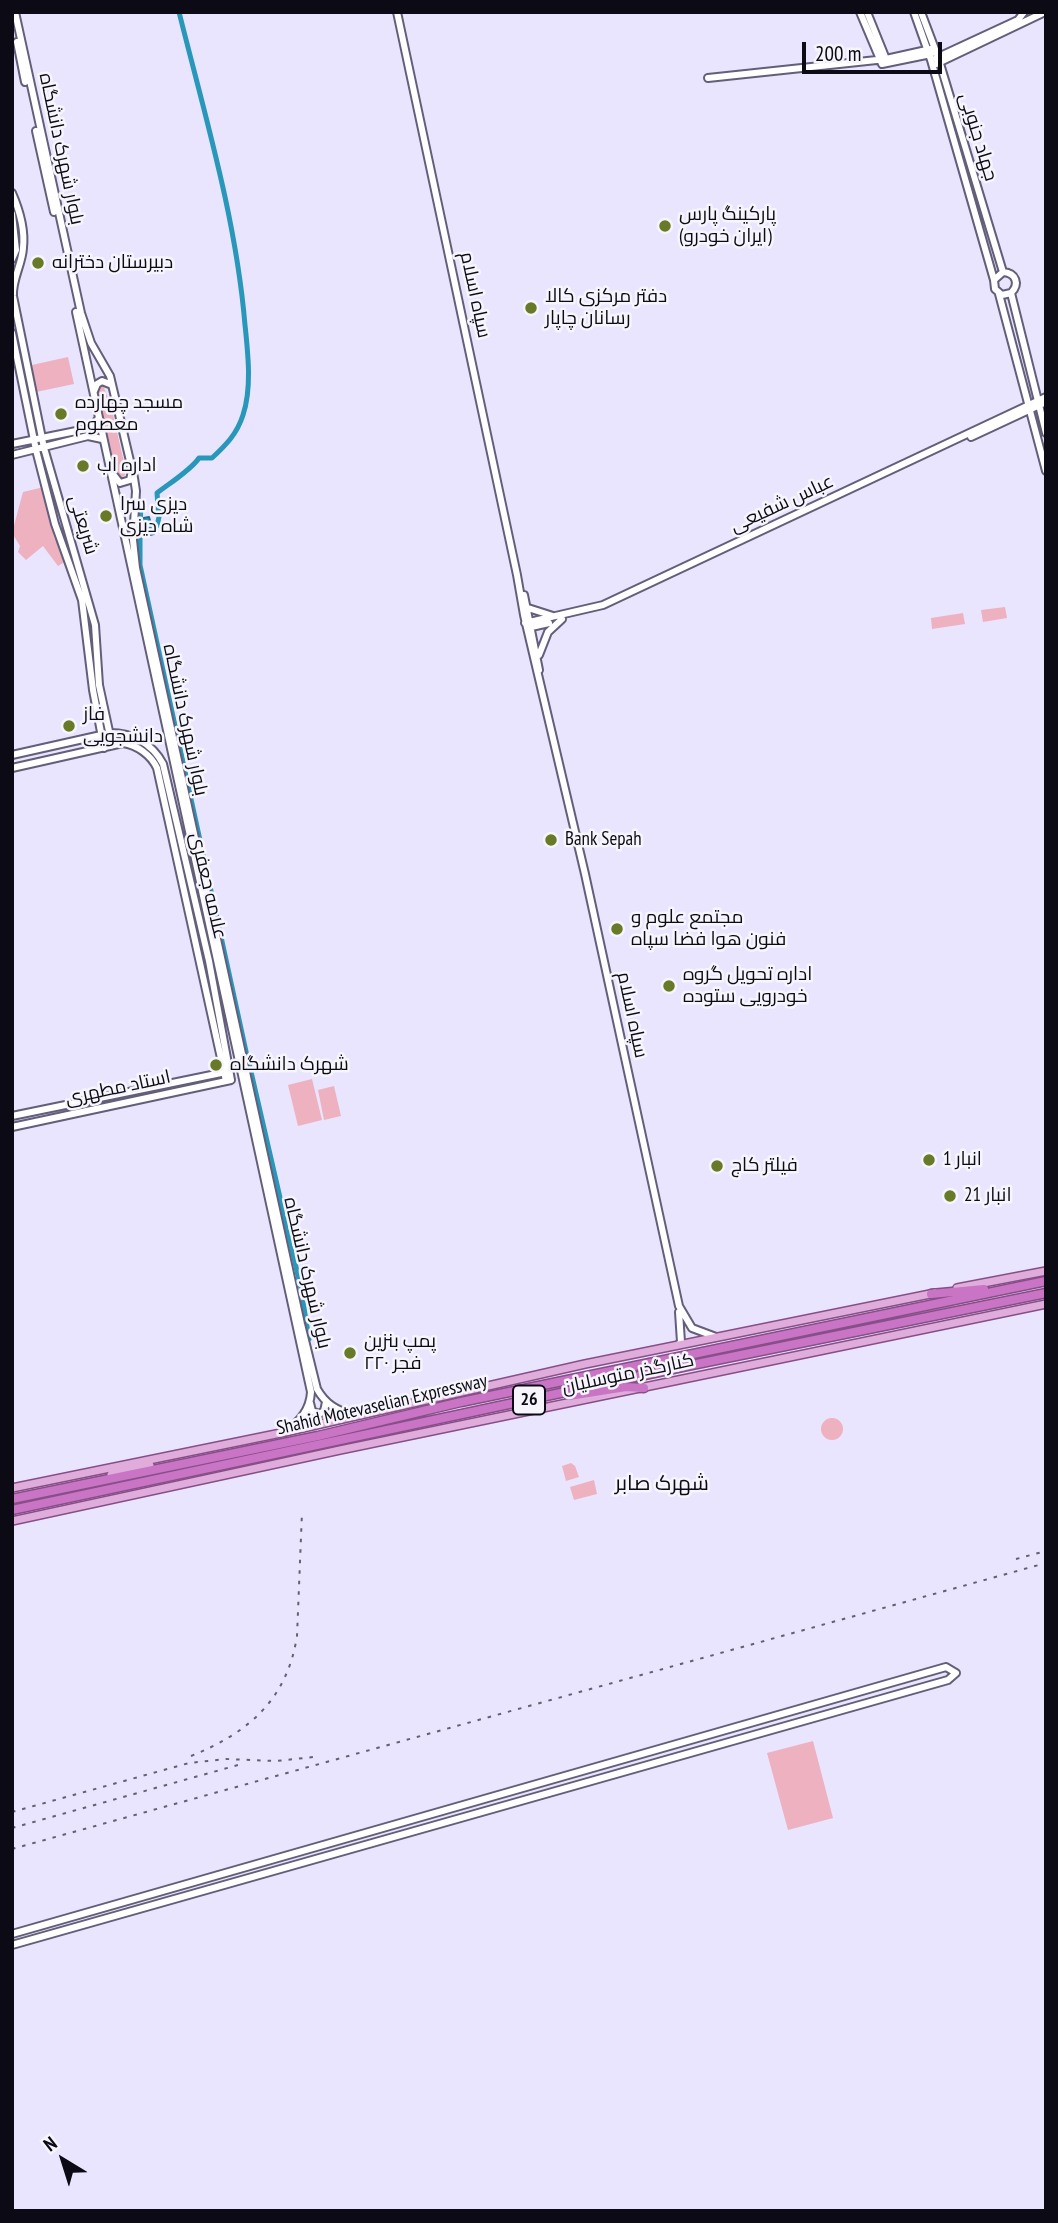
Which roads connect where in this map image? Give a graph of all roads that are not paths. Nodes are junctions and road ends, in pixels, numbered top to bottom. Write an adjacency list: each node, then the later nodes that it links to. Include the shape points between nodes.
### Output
1 (15, 12): 22 (street, بلوار شهرک دانشگاه, via 80,313)
2 (399, 12): 40 (street, سپاه اسلام)
3 (860, 12): 12 (street)
4 (867, 12): 12 (street)
5 (914, 12): 11 (street, جهاد جنوبی)
6 (921, 12): 11 (street, جهاد جنوبی)
7 (1024, 12): 9 (street); 11 (street, via 1018,20)
8 (1045, 12): 9 (street)
9 (1029, 20): 11 (street)
10 (12, 22): 23 (street, بلوار شهرک دانشگاه)
11 (934, 56): 12 (street, via 881,64); 17 (street, جهاد جنوبی); 18 (street, جهاد جنوبی)
12 (883, 60): 13 (street)
13 (708, 78)
14 (12, 193): 28 (street, شریعتی, via 23,249 12,282 13,296)
15 (12, 214): 16 (street, via 16,250)
16 (12, 258)
17 (1003, 272): 18 (street); 19 (street, via 1016,279)
18 (994, 280): 20 (street)
19 (1011, 293): 20 (street); 24 (street)
20 (999, 294): 25 (street)
21 (12, 333): 29 (street, شریعتی)
22 (112, 385): 23 (street, via 100,382); 35 (street, بلوار شهرک دانشگاه)
23 (93, 395): 26 (street, بلوار شهرک دانشگاه)
24 (1042, 402): 25 (street, عباس شفیعی); 27 (street)
25 (1029, 407): 37 (street); 42 (street, عباس شفیعی, via 604,607)
26 (98, 419): 28 (street, via 91,428); 30 (street, بلوار شهرک دانشگاه)
27 (1046, 433)
28 (43, 437): 29 (street); 32 (street, شریعتی)
29 (34, 439): 31 (street); 33 (street, شریعتی)
30 (102, 439): 32 (street, via 88,436); 36 (street, بلوار شهرک دانشگاه)
31 (12, 443)
32 (44, 448): 33 (street); 38 (street, شریعتی)
33 (36, 450): 34 (street); 39 (street, شریعتی)
34 (12, 455)
35 (132, 469): 36 (street, via 130,481 123,483); 61 (street, بلوار شهرک دانشگاه, via 136,568)
36 (110, 470): 61 (street, بلوار شهرک دانشگاه)
37 (1046, 471)
38 (65, 522): 39 (street); 46 (street, شریعتی, via 95,625 99,685)
39 (55, 524): 47 (street, شریعتی, via 82,600)
40 (517, 575): 41 (street, سپاه اسلام); 43 (street, سپاه اسلام)
41 (528, 608): 42 (street); 43 (street, سپاه اسلام)
42 (562, 618): 43 (street, عباس شفیعی); 44 (street, via 545,638)
43 (529, 625): 44 (street, سپاه اسلام); 45 (street, سپاه اسلام)
44 (539, 660): 45 (street, سپاه اسلام)
45 (540, 679): 63 (street, سپاه اسلام)
46 (110, 733): 47 (street); 48 (street, شریعتی); 52 (street, علامه جعفری, via 131,734 158,754 163,764 209,961)
47 (101, 735): 49 (street, شریعتی); 50 (street)
48 (112, 746): 49 (street); 52 (street, علامه جعفری, via 132,745 157,768)
49 (104, 748): 51 (street)
50 (12, 755)
51 (12, 768)
52 (227, 1072): 53 (street, علامه جعفری); 54 (street, استاد مطهری)
53 (228, 1081): 55 (street, استاد مطهری)
54 (12, 1116)
55 (12, 1127)
56 (1046, 1271): 60 (main road, کنارگذر متوسلیان)
57 (1046, 1281): 58 (highway, Shahid Motevaselian Expressway)
58 (1032, 1284): 60 (highway); 73 (highway, Shahid Motevaselian Expressway)
59 (1046, 1293): 67 (highway, Shahid Motevaselian Expressway / 26)
60 (931, 1294): 64 (main road, کنارگذر متوسلیان)
61 (294, 1301): 68 (street, بلوار شهرک دانشگاه); 69 (street, بلوار شهرک دانشگاه, via 317,1389)
62 (1046, 1304): 66 (main road, کنارگذر متوسلیان)
63 (679, 1306): 64 (street, سپاه اسلام, via 692,1328); 65 (street, via 681,1338)
64 (717, 1338): 65 (main road, کنارگذر متوسلیان)
65 (677, 1346): 70 (main road, کنارگذر متوسلیان)
66 (644, 1388): 67 (highway); 77 (main road, کنارگذر متوسلیان)
67 (535, 1398): 76 (highway, Shahid Motevaselian Expressway / 26)
68 (310, 1402): 69 (street, via 319,1414); 71 (street, via 301,1419)
69 (326, 1402): 70 (street)
70 (355, 1417): 71 (main road, کنارگذر متوسلیان)
71 (281, 1433): 72 (main road, کنارگذر متوسلیان)
72 (198, 1450): 73 (main road); 74 (main road, کنارگذر متوسلیان)
73 (81, 1485): 75 (highway, Shahid Motevaselian Expressway)
74 (12, 1488)
75 (12, 1499)
76 (12, 1510)
77 (12, 1521)
78 (824, 1702): 79 (street); 79 (street, via 946,1667 956,1673 948,1680); 80 (street)
79 (828, 1714): 81 (street)
80 (563, 1776): 81 (street); 82 (street)
81 (567, 1788): 83 (street)
82 (163, 1891): 83 (street); 84 (street)
83 (166, 1902): 86 (street)
84 (36, 1927): 85 (street); 86 (street)
85 (12, 1934)
86 (40, 1938): 87 (street)
87 (12, 1945)

